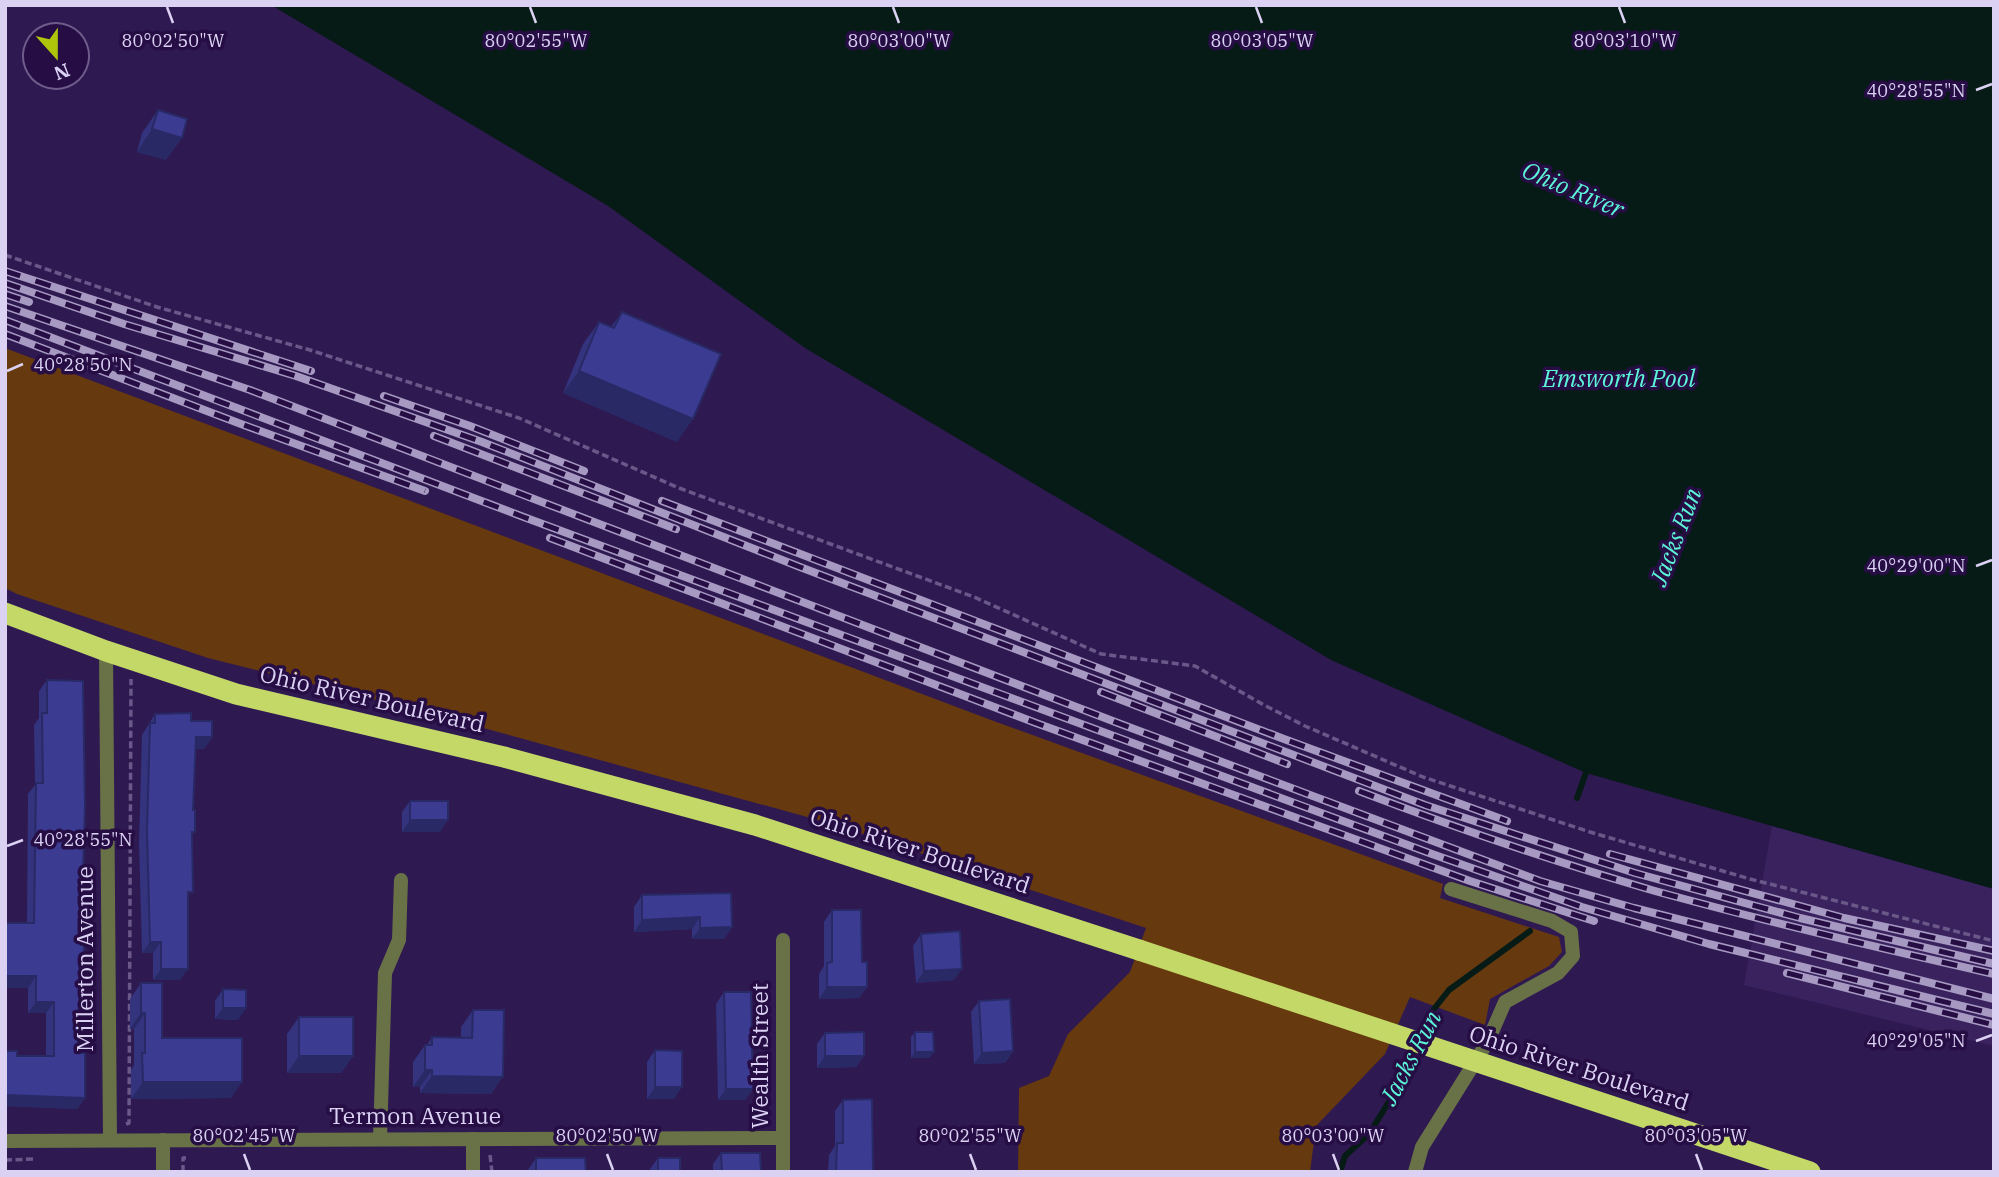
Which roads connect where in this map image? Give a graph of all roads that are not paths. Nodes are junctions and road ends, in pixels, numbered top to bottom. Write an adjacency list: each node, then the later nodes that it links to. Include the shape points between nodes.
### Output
1 (5, 613): 2 (highway, Ohio River Boulevard)
2 (106, 651): 9 (street, Millerton Avenue); 16 (highway, Ohio River Boulevard, bridge, via 236,694 504,757 755,825)
3 (401, 880): 7 (street, via 399,940 385,973)
4 (1451, 889): 15 (street, via 1552,921 1571,932 1573,956 1558,973 1506,1002 1488,1041 1422,1147)
5 (783, 940): 6 (street, Wealth Street)
6 (783, 1138): 8 (street, Termon Avenue); 14 (street, Wealth Street)
7 (380, 1139): 8 (street, Termon Avenue); 10 (street, Termon Avenue)
8 (473, 1139): 13 (street)
9 (110, 1140): 10 (street, Termon Avenue); 11 (street, Termon Avenue)
10 (163, 1140): 12 (street)
11 (5, 1141)
12 (163, 1172)
13 (473, 1172)
14 (783, 1172)
15 (1415, 1172)
16 (1810, 1172)

